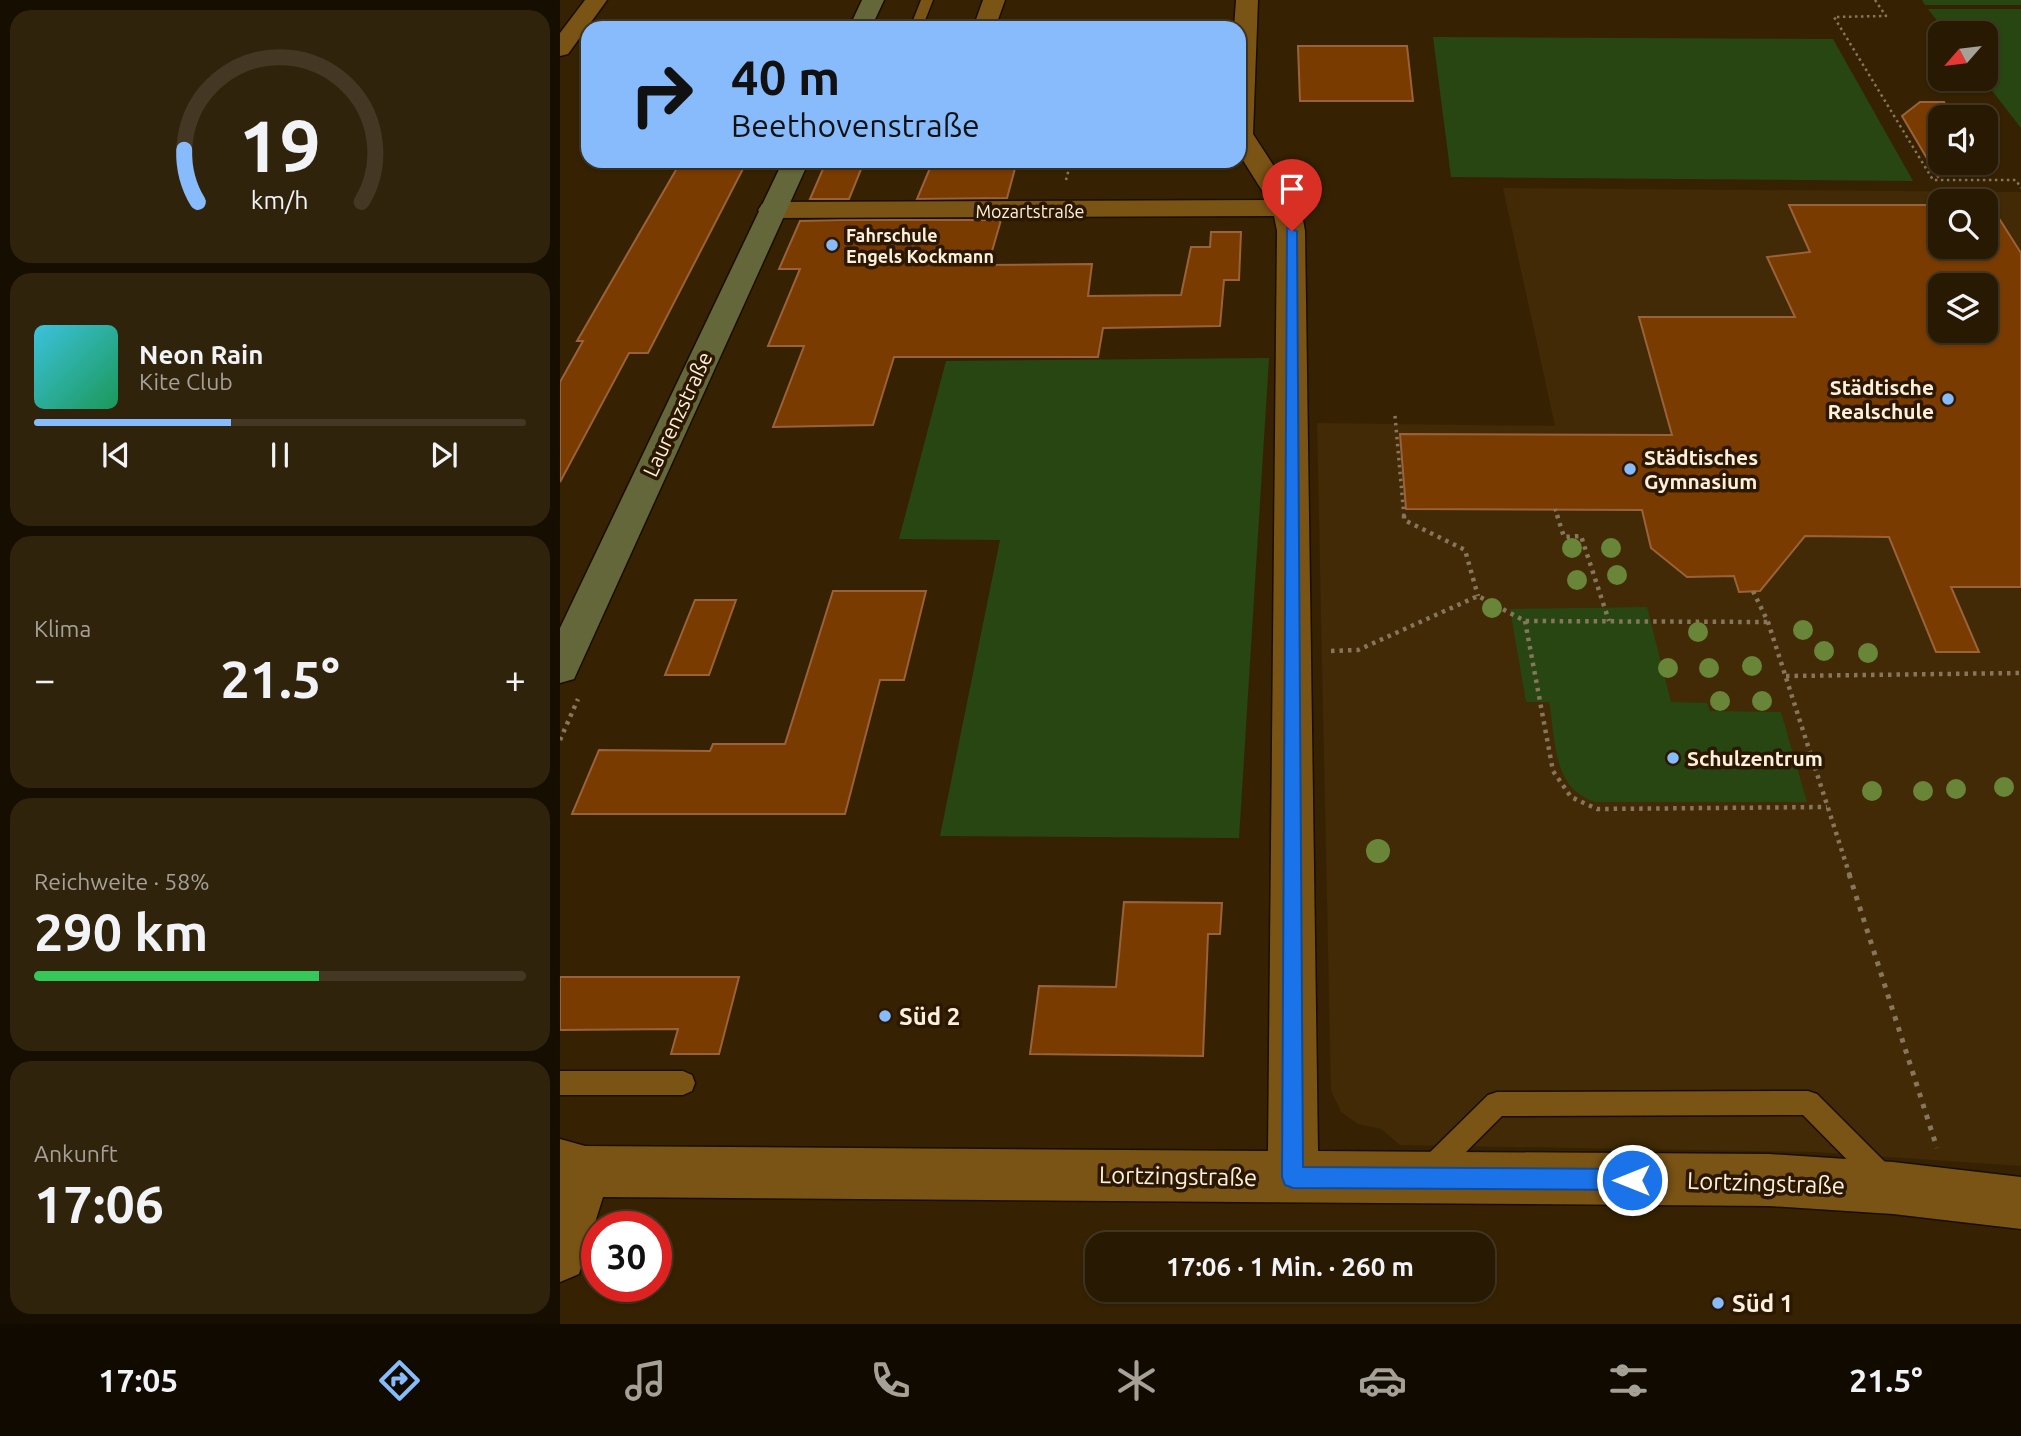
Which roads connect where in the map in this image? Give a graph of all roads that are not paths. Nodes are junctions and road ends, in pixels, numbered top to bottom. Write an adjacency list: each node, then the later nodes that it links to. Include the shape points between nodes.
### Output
1 (596, 0): 10 (street)
2 (873, 0): 6 (street)
3 (927, 0): 7 (lane)
4 (993, 0): 8 (street)
5 (1247, 0): 9 (street)
6 (863, 21)
7 (919, 21)
8 (986, 21)
9 (1246, 21)
10 (560, 49)
11 (1246, 146): 13 (street)
12 (793, 168): 14 (street, Laurenzstraße)
13 (1287, 208): 14 (street, Mozartstraße); 19 (street, via 1292,231)
14 (772, 210): 15 (street, Laurenzstraße)
15 (560, 668)
16 (560, 1083): 17 (lane)
17 (683, 1083)
18 (568, 1172): 19 (street, Lortzingstraße); 23 (street)
19 (1293, 1177): 20 (street, Lortzingstraße)
20 (1420, 1179): 21 (street, Lortzingstraße, via 1769,1180); 21 (lane, via 1497,1104 1808,1103)
21 (1893, 1188): 22 (street, Lortzingstraße)
22 (2021, 1203)
23 (560, 1255)

